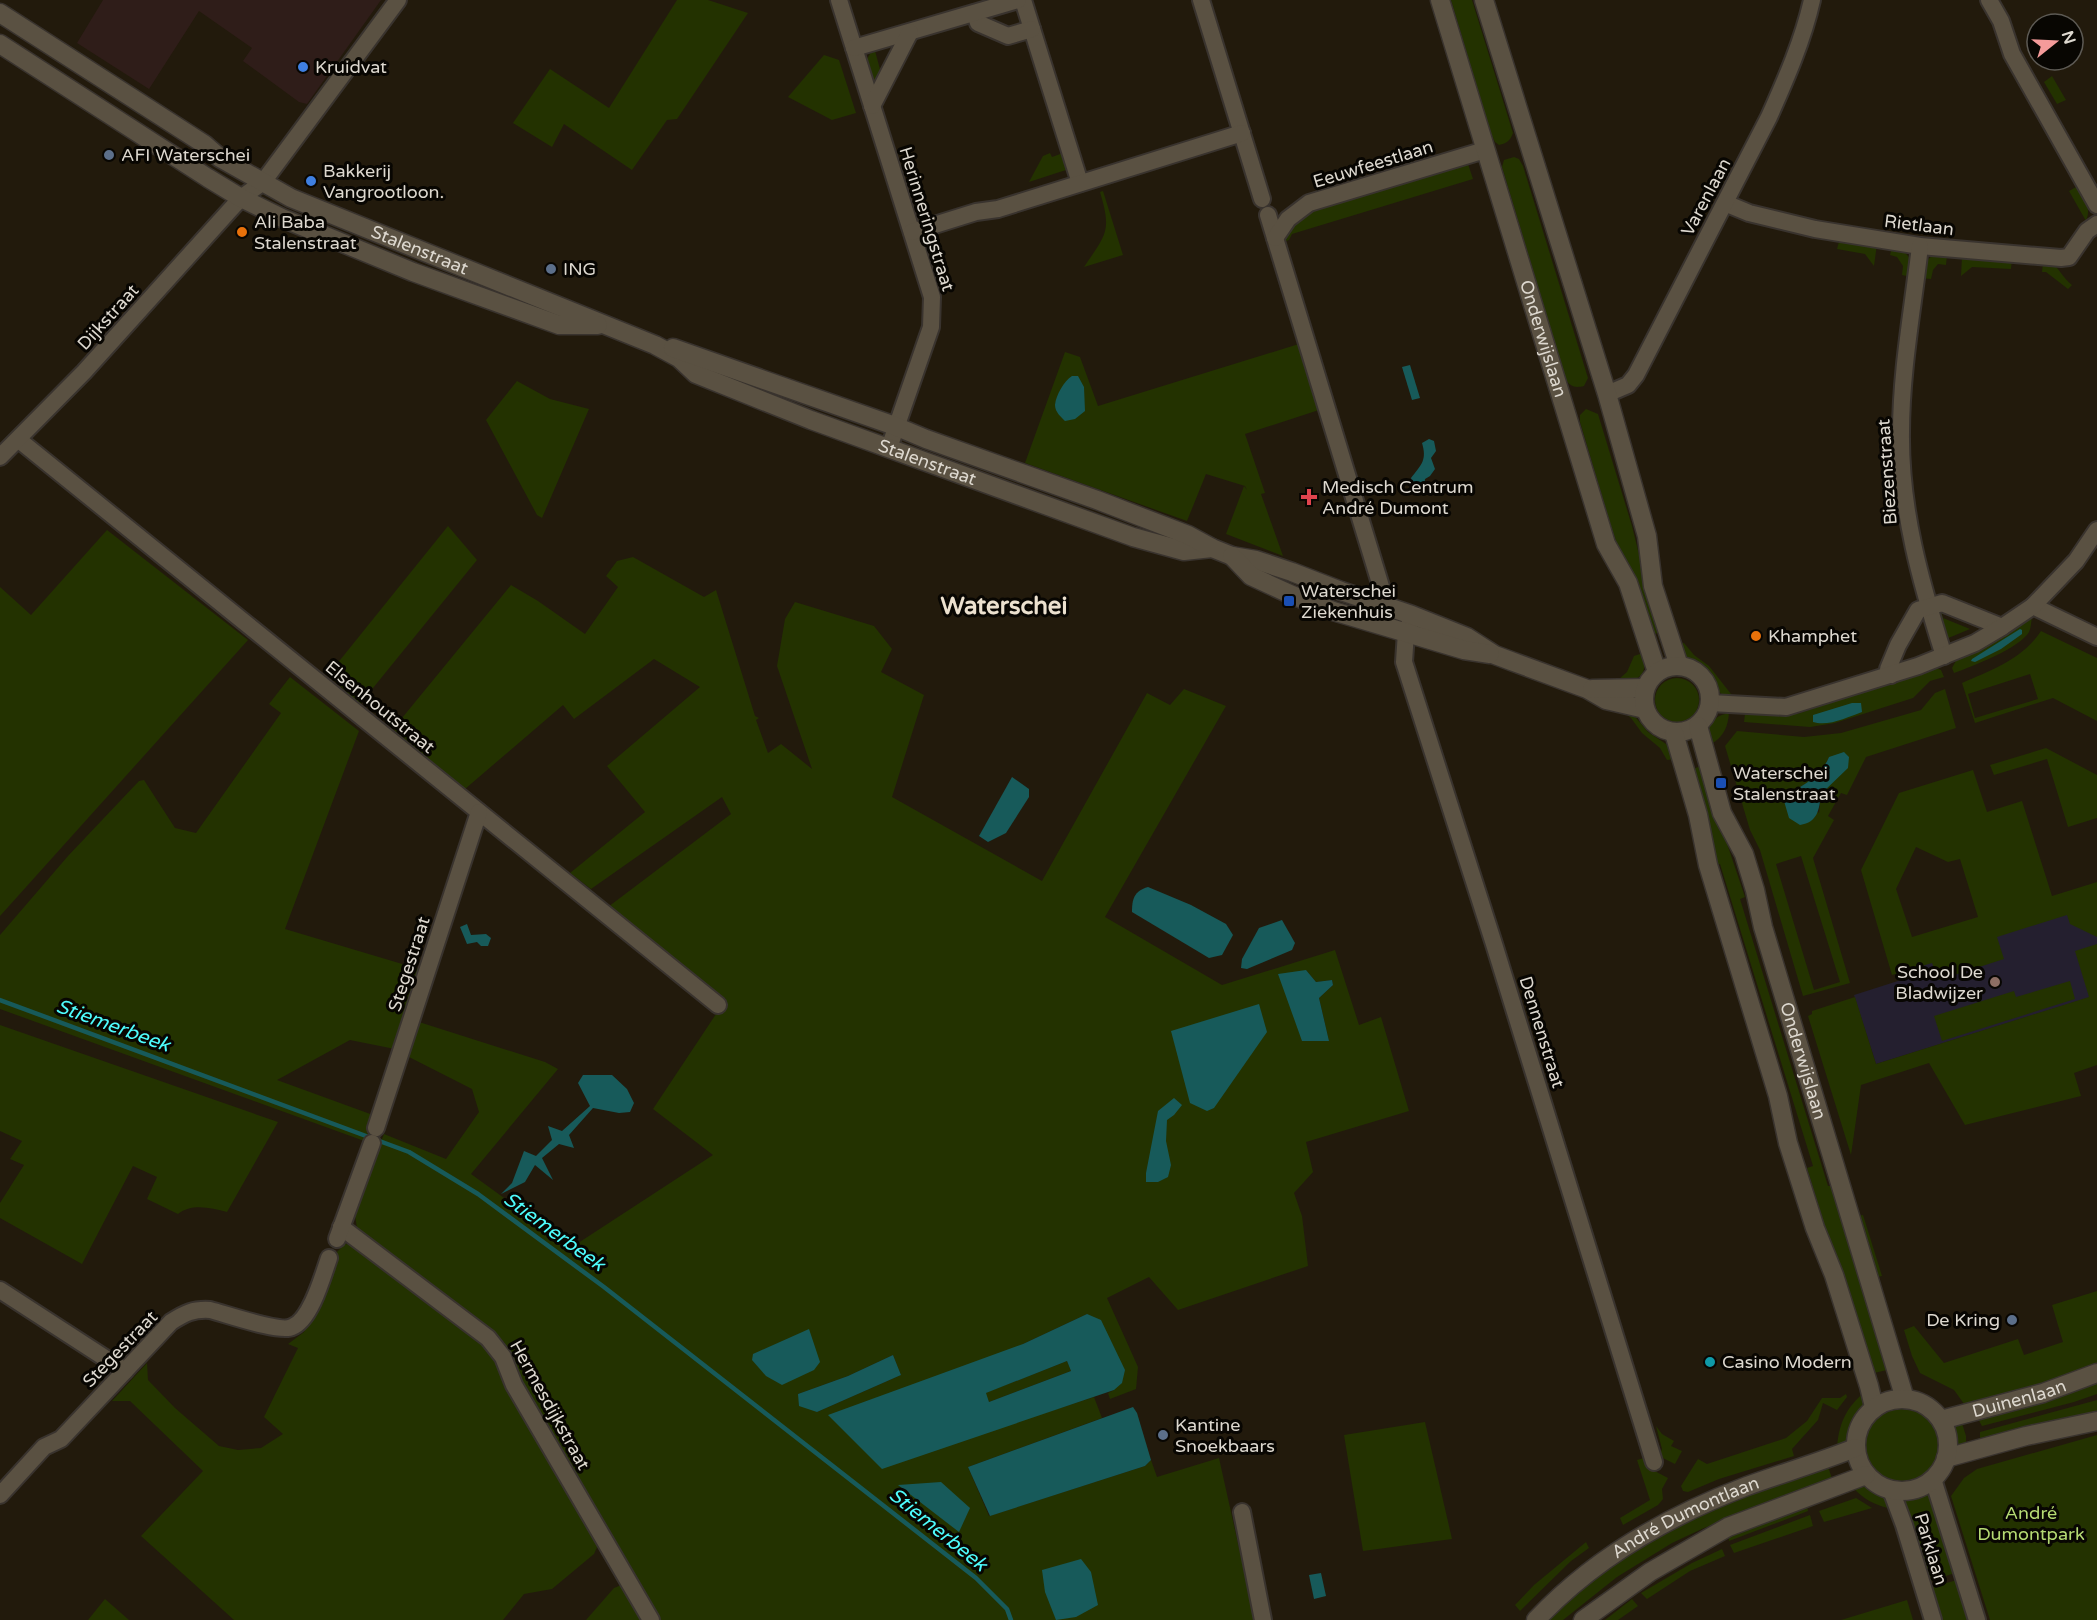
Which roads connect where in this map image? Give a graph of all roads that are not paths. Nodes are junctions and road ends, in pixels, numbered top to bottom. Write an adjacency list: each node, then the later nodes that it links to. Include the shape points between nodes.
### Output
1 (398, 0): 21 (street, Dijkstraat)
2 (839, 0): 15 (street, Herinneringstraat)
3 (1018, 0): 11 (street)
4 (1023, 0): 12 (street)
5 (1201, 0): 17 (street)
6 (1440, 0): 19 (main road, Onderwijslaan)
7 (1484, 0): 34 (main road)
8 (1812, 0): 24 (street, Varenlaan, via 1784,84)
9 (1989, 0): 25 (street, via 2012,54)
10 (0, 13): 18 (main road, Stalenstraat)
11 (975, 13): 12 (street, via 978,24 1008,36); 13 (street)
12 (1032, 29): 22 (street)
13 (910, 32): 15 (street); 16 (street)
14 (0, 44): 20 (main road, Stalenstraat)
15 (854, 48): 16 (street, Herinneringstraat)
16 (872, 106): 27 (street, Herinneringstraat)
17 (1242, 133): 22 (street); 28 (street)
18 (204, 144): 20 (main road); 21 (main road, Stalenstraat, via 220,159)
19 (1480, 152): 28 (street, Eeuwfeestlaan, via 1309,203 1288,219); 55 (main road, Onderwijslaan, via 1606,544 1628,583)
20 (190, 166): 23 (main road, Stalenstraat)
21 (263, 182): 23 (street, Dijkstraat); 30 (main road, Stalenstraat, via 301,202)
22 (1080, 183): 27 (street)
23 (242, 198): 31 (main road, Stalenstraat); 38 (street, Dijkstraat)
24 (1725, 203): 29 (street, Rietlaan, via 1815,229); 34 (street, Varenlaan, via 1636,375 1628,385)
25 (2097, 205)
26 (2097, 224): 29 (street, Rietlaan, via 2087,231 2069,257 2061,258)
27 (912, 232): 37 (street, Herinneringstraat, via 932,297 931,327)
28 (1275, 238): 44 (street, via 1383,593)
29 (1920, 246): 46 (street, Biezenstraat, via 1901,433 1911,536)
30 (421, 251): 31 (main road); 32 (main road, Stalenstraat, via 591,318)
31 (413, 272): 32 (main road, Stalenstraat, via 559,325)
32 (602, 326): 33 (main road, Stalenstraat)
33 (655, 345): 35 (main road, Stalenstraat, via 672,347); 36 (main road, Stalenstraat, via 679,358 696,374)
34 (1607, 394): 54 (main road, via 1647,536 1653,586)
35 (817, 399): 36 (main road); 37 (main road, Stalenstraat)
36 (810, 420): 39 (main road, Stalenstraat)
37 (896, 426): 39 (street, Herinneringstraat); 42 (main road, Stalenstraat, via 1117,507)
38 (19, 440): 40 (street, Dijkstraat); 63 (street, Elsenhoutstraat)
39 (889, 448): 42 (main road, Stalenstraat, via 1133,537 1184,551)
40 (0, 458)
41 (2097, 530): 45 (street, via 2076,561)
42 (1212, 548): 43 (main road, Stalenstraat)
43 (1232, 556): 44 (main road, Stalenstraat, via 1256,560); 48 (main road, Stalenstraat, via 1251,576 1292,595)
44 (1383, 604): 47 (main road, Stalenstraat); 48 (street)
45 (2033, 606): 49 (street); 51 (street)
46 (1929, 607): 49 (street, via 1942,603); 53 (street, Biezenstraat); 56 (street, via 1918,610 1904,635 1888,669)
47 (1412, 615): 50 (street, Dennenstraat); 52 (main road, Stalenstraat, via 1467,637)
48 (1378, 624): 50 (main road, Stalenstraat)
49 (2002, 627): 53 (street)
50 (1406, 632): 52 (main road, Stalenstraat); 76 (street, Dennenstraat, via 1404,662)
51 (2097, 637)
52 (1495, 655): 58 (main road, Stalenstraat)
53 (1944, 656): 56 (street)
54 (1679, 666): 55 (main road); 59 (main road, via 1690,668 1706,682)
55 (1657, 672): 57 (main road)
56 (1891, 675): 59 (street, via 1780,708)
57 (1645, 688): 58 (main road, Stalenstraat); 60 (main road)
58 (1587, 689): 60 (main road, Stalenstraat, via 1606,700)
59 (1710, 703): 61 (main road)
60 (1645, 710): 62 (main road, via 1661,729)
61 (1698, 726): 62 (main road); 70 (main road, Onderwijslaan, via 1722,813 1744,854)
62 (1674, 733): 71 (main road, Onderwijslaan, via 1788,1143)
63 (479, 812): 64 (street, Elsenhoutstraat); 65 (street, Stegestraat)
64 (717, 1005)
65 (339, 1233): 82 (street, Hermesdijkstraat, via 488,1338 503,1357 514,1385)
66 (329, 1258): 68 (street, Stegestraat, via 313,1301 293,1327 279,1329 210,1311 187,1312 171,1322)
67 (0, 1290): 68 (street)
68 (125, 1371): 80 (street, Stegestraat, via 61,1439 44,1446)
69 (2097, 1373): 72 (main road, Duinenlaan, via 2043,1393)
70 (1905, 1399): 71 (main road, via 1889,1400); 72 (main road, via 1931,1409)
71 (1874, 1407): 74 (main road, via 1863,1419)
72 (1941, 1420): 75 (main road, via 1948,1445)
73 (2097, 1421): 75 (main road)
74 (1855, 1448): 77 (main road); 84 (main road, André Dumontlaan, via 1744,1487 1682,1514 1596,1564)
75 (1946, 1458): 78 (main road)
76 (1654, 1462)
77 (1866, 1475): 79 (main road); 85 (main road, André Dumontlaan, via 1728,1527 1650,1572)
78 (1933, 1479): 79 (main road, via 1906,1491); 87 (street, Parklaan)
79 (1891, 1490): 86 (street, Parklaan)
80 (0, 1495)
81 (1242, 1512): 83 (street)
82 (651, 1620)
83 (1263, 1620)
84 (1536, 1620)
85 (1583, 1620)
86 (1933, 1620)
87 (1977, 1620)

